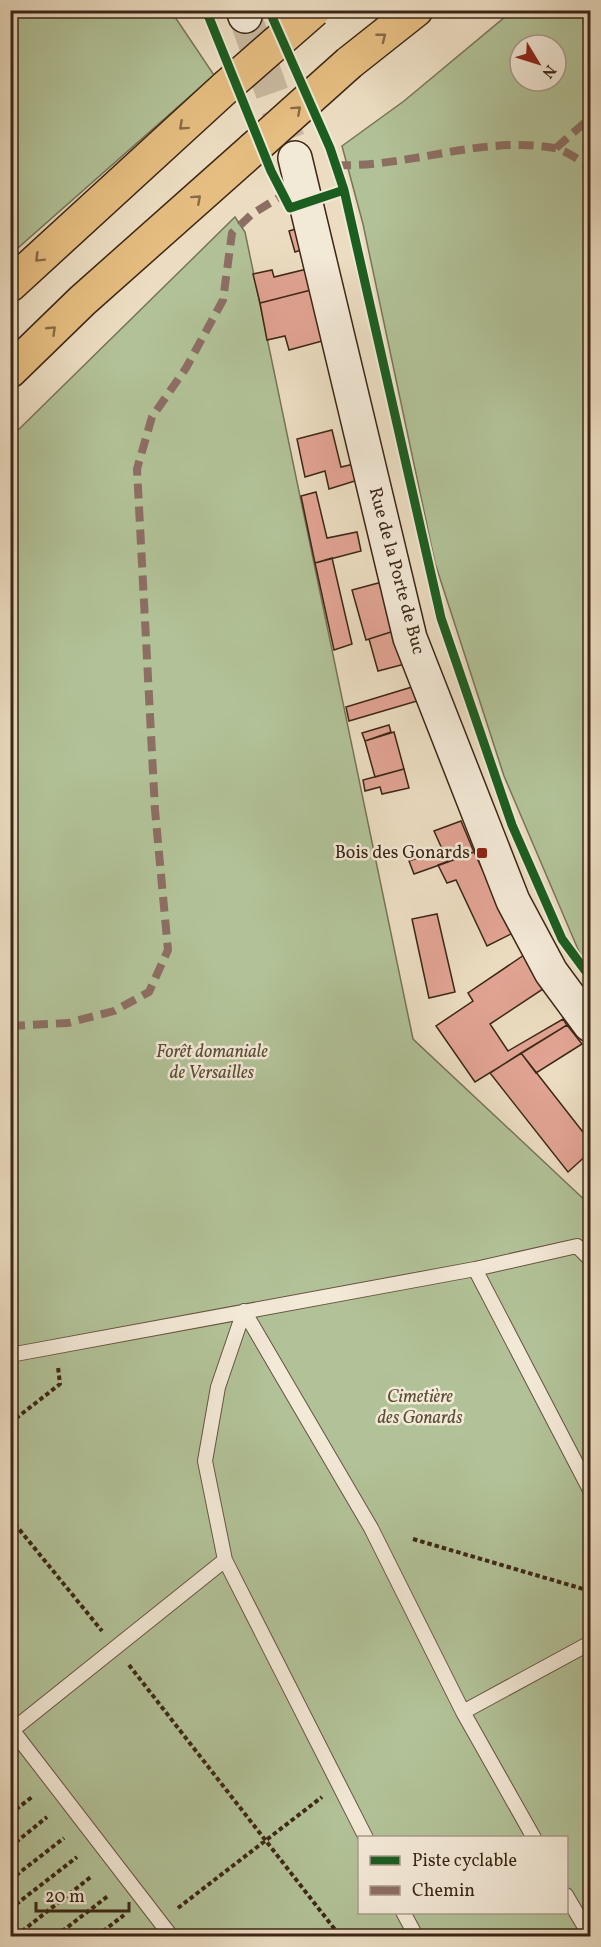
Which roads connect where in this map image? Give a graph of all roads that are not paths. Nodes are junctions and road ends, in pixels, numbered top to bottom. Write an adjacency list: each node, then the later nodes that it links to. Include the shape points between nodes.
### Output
1 (314, 10): 4 (highway, one-way to 4, bridge)
2 (416, 10): 5 (highway, one-way to 2, bridge, via 82,301 349,63)
3 (295, 158): 6 (main road, Rue de la Porte de Buc, via 410,638 513,901 551,972)
4 (10, 285)
5 (10, 371)
6 (591, 1025)
7 (591, 1259): 8 (lane, via 577,1246)
8 (475, 1269): 9 (lane); 11 (lane)
9 (244, 1311): 10 (lane); 12 (lane, via 218,1387 205,1461); 14 (lane, via 370,1528)
10 (10, 1355)
11 (591, 1490)
12 (225, 1560): 15 (lane); 16 (lane)
13 (591, 1642): 14 (lane)
14 (463, 1712): 17 (lane)
15 (11, 1730): 20 (lane)
16 (365, 1836)
17 (533, 1836)
18 (568, 1897): 22 (lane)
19 (405, 1914): 21 (lane)
20 (171, 1936)
21 (416, 1936)
22 (590, 1936)

